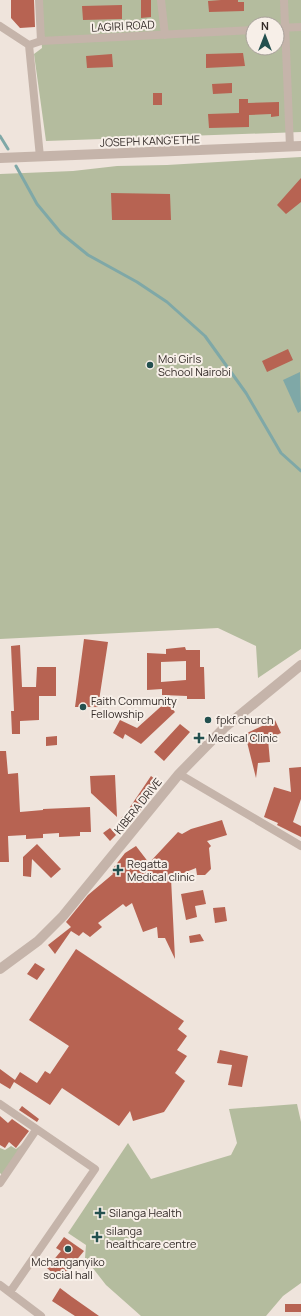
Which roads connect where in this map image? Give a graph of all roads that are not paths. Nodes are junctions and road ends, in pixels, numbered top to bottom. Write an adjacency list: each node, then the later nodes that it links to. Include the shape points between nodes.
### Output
1 (39, 0): 10 (street)
2 (162, 0): 9 (street)
3 (284, 0): 4 (street)
4 (282, 16)
5 (0, 26): 11 (street)
6 (301, 27): 7 (street)
7 (285, 28)
8 (245, 30): 9 (street, LAGIRI ROAD)
9 (165, 35): 10 (street, LAGIRI ROAD)
10 (41, 41): 11 (street, LAGIRI ROAD)
11 (28, 45): 15 (street)
12 (283, 56): 14 (street)
13 (301, 146): 14 (street, JOSEPH KANG'ETHE)
14 (290, 147): 15 (street, JOSEPH KANG'ETHE)
15 (40, 157): 16 (street, JOSEPH KANG'ETHE)
16 (0, 158)
17 (301, 665): 18 (street, KIBERA DRIVE, via 224,728)
18 (180, 774): 19 (street); 20 (street, KIBERA DRIVE, via 63,916 38,941)
19 (301, 846)
20 (0, 968)
21 (0, 1104): 22 (street)
22 (36, 1130): 23 (street); 25 (street, via 95,1170)
23 (0, 1183)
24 (0, 1285): 25 (street)
25 (10, 1292): 26 (street)
26 (41, 1316)

